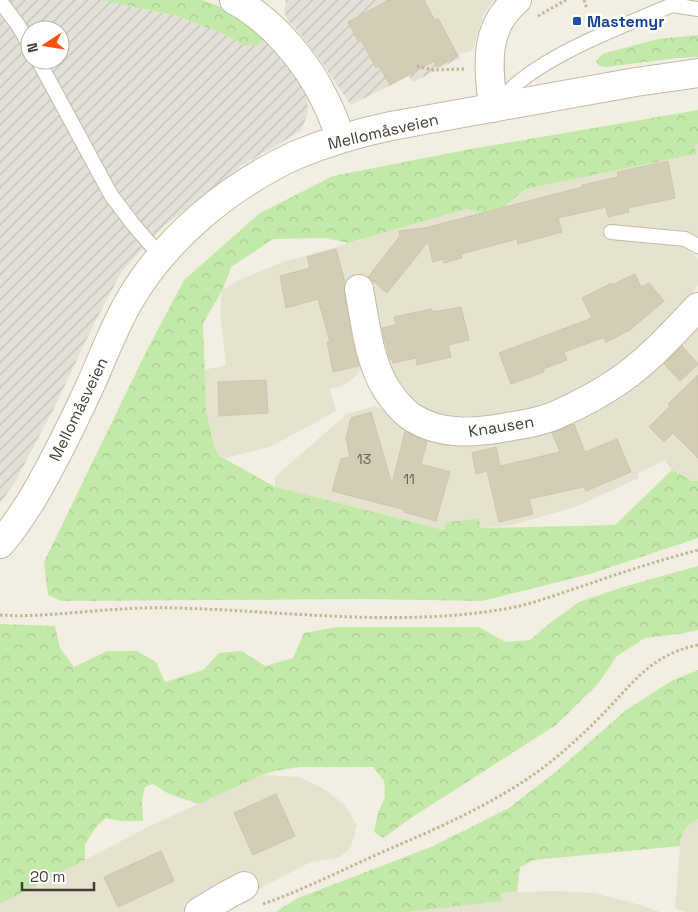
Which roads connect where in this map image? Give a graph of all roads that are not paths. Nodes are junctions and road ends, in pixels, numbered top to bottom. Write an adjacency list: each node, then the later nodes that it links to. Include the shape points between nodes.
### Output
1 (0, 1): 6 (lane)
2 (675, 3): 5 (lane); 9 (lane, via 565,52 518,82)
3 (251, 4): 10 (street, via 302,63 326,101)
4 (527, 8): 9 (street, via 505,11 497,23 489,54)
5 (698, 8)
6 (20, 28)
7 (43, 70): 13 (lane, via 111,195)
8 (698, 74): 9 (street, Mellomåsveien)
9 (494, 108): 10 (street, Mellomåsveien)
10 (341, 138): 13 (street, Mellomåsveien, via 275,165 250,180 203,215)
11 (612, 232): 12 (lane, via 680,238)
12 (698, 246)
13 (162, 256): 16 (street, Mellomåsveien, via 128,304 70,431 20,517)
14 (359, 288): 15 (street, Knausen, via 372,353 387,390 419,421 432,427 461,432 526,424 552,416 600,393 646,358)
15 (698, 307)
16 (0, 544)
17 (252, 896): 18 (street, via 227,895)
18 (199, 912)

